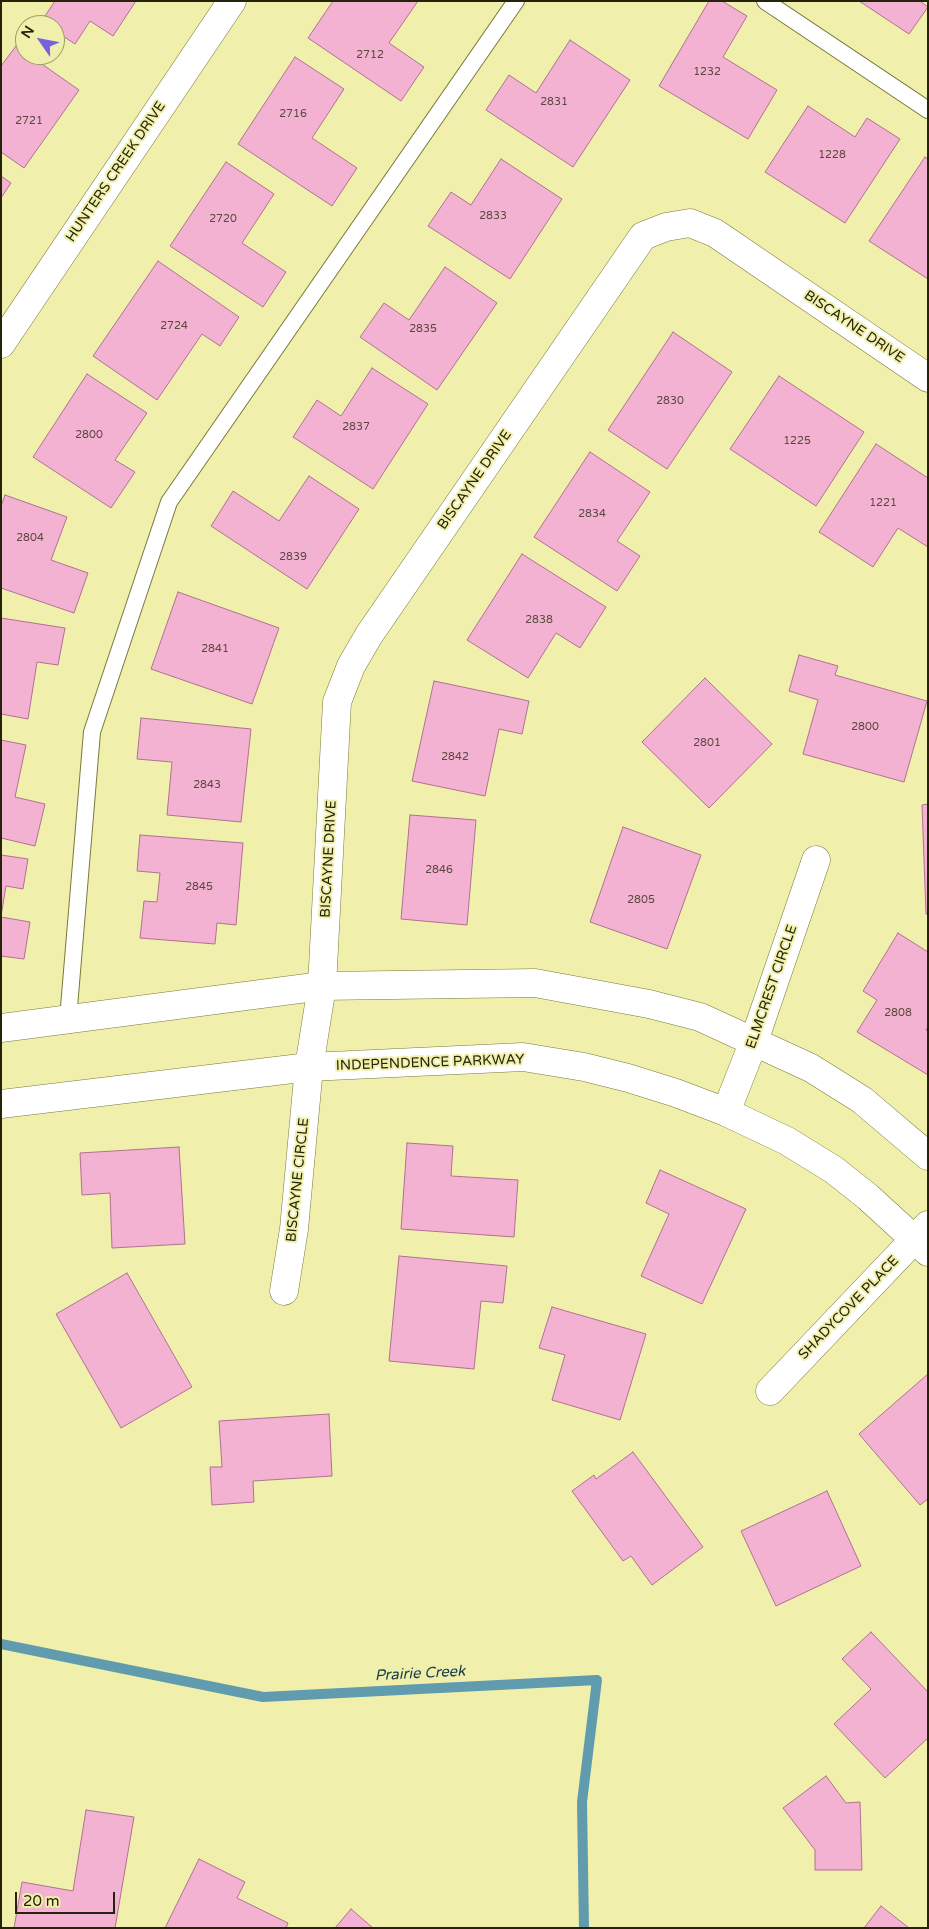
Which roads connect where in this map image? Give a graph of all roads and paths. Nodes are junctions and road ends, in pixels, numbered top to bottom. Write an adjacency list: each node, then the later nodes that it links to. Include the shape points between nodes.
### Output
1 (232, 1): 5 (street, HUNTERS CREEK DRIVE)
2 (516, 1): 9 (lane, via 169,502 92,732)
3 (765, 1): 4 (lane)
4 (928, 110)
5 (1, 344)
6 (928, 378): 8 (street, BISCAYNE DRIVE, via 715,233 690,222 643,236 374,626 351,666 337,702)
7 (816, 860): 11 (street, ELMCREST CIRCLE)
8 (322, 986): 9 (street); 11 (street, via 535,983 700,1017); 12 (street, BISCAYNE DRIVE)
9 (68, 1019): 10 (street)
10 (1, 1028)
11 (754, 1041): 14 (street, ELMCREST CIRCLE); 15 (street, via 811,1068 862,1100)
12 (309, 1068): 13 (street, INDEPENDENCE PARKWAY); 14 (street, INDEPENDENCE PARKWAY, via 523,1057 628,1078); 17 (street, BISCAYNE CIRCLE, via 294,1229)
13 (1, 1104)
14 (726, 1112): 16 (street, INDEPENDENCE PARKWAY, via 787,1141 834,1170)
15 (928, 1156)
16 (924, 1238): 18 (street, SHADYCOVE PLACE)
17 (284, 1291)
18 (770, 1391)

